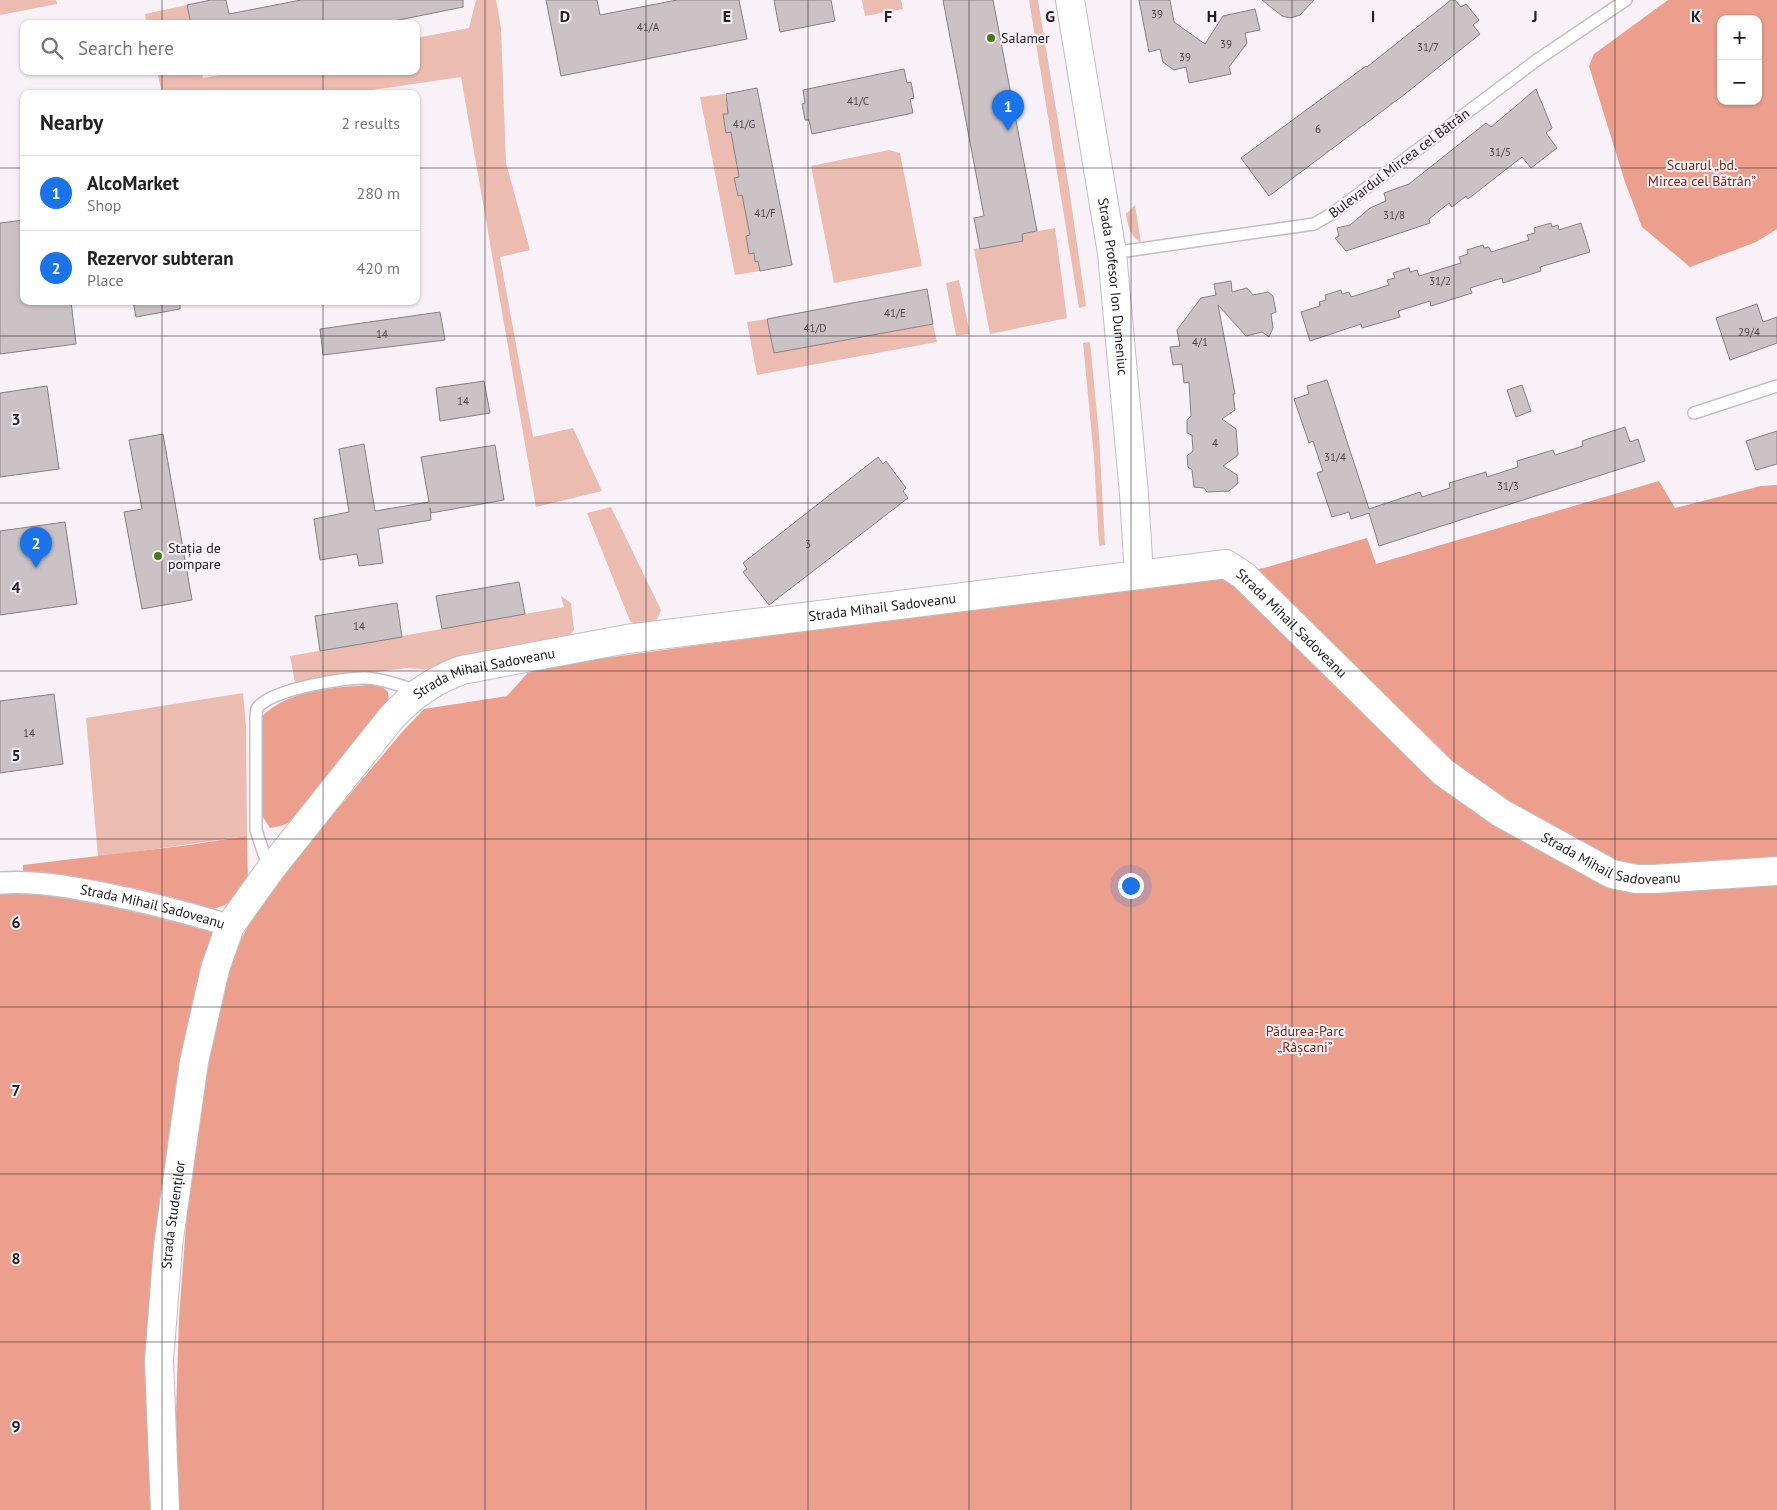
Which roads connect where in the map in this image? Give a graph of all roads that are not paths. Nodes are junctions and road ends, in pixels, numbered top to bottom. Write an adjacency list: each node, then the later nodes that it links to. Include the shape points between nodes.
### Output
1 (1070, 0): 3 (main road, Strada Profesor Ion Dumeniuc)
2 (1626, 0): 3 (lane, Bulevardul Mircea cel Bătrân, via 1537,60 1314,224)
3 (1112, 254): 6 (main road, Strada Profesor Ion Dumeniuc)
4 (1777, 386): 5 (lane)
5 (1694, 413)
6 (1139, 575): 7 (main road, Strada Mihail Sadoveanu, via 595,644 462,670); 9 (main road, Strada Mihail Sadoveanu, via 1226,564 1243,576 1443,772 1501,814 1612,874 1654,879)
7 (420, 691): 8 (main road, Strada Mihail Sadoveanu, via 391,718); 8 (lane, via 364,678 300,688 264,702 258,708 256,830)
8 (270, 870): 11 (main road, Strada Mihail Sadoveanu)
9 (1777, 871)
10 (0, 883): 11 (street, Strada Mihail Sadoveanu, via 54,884 91,890 196,914)
11 (230, 926): 12 (main road, Strada Studenților, via 215,969 194,1062 168,1246 159,1361)
12 (165, 1510)

